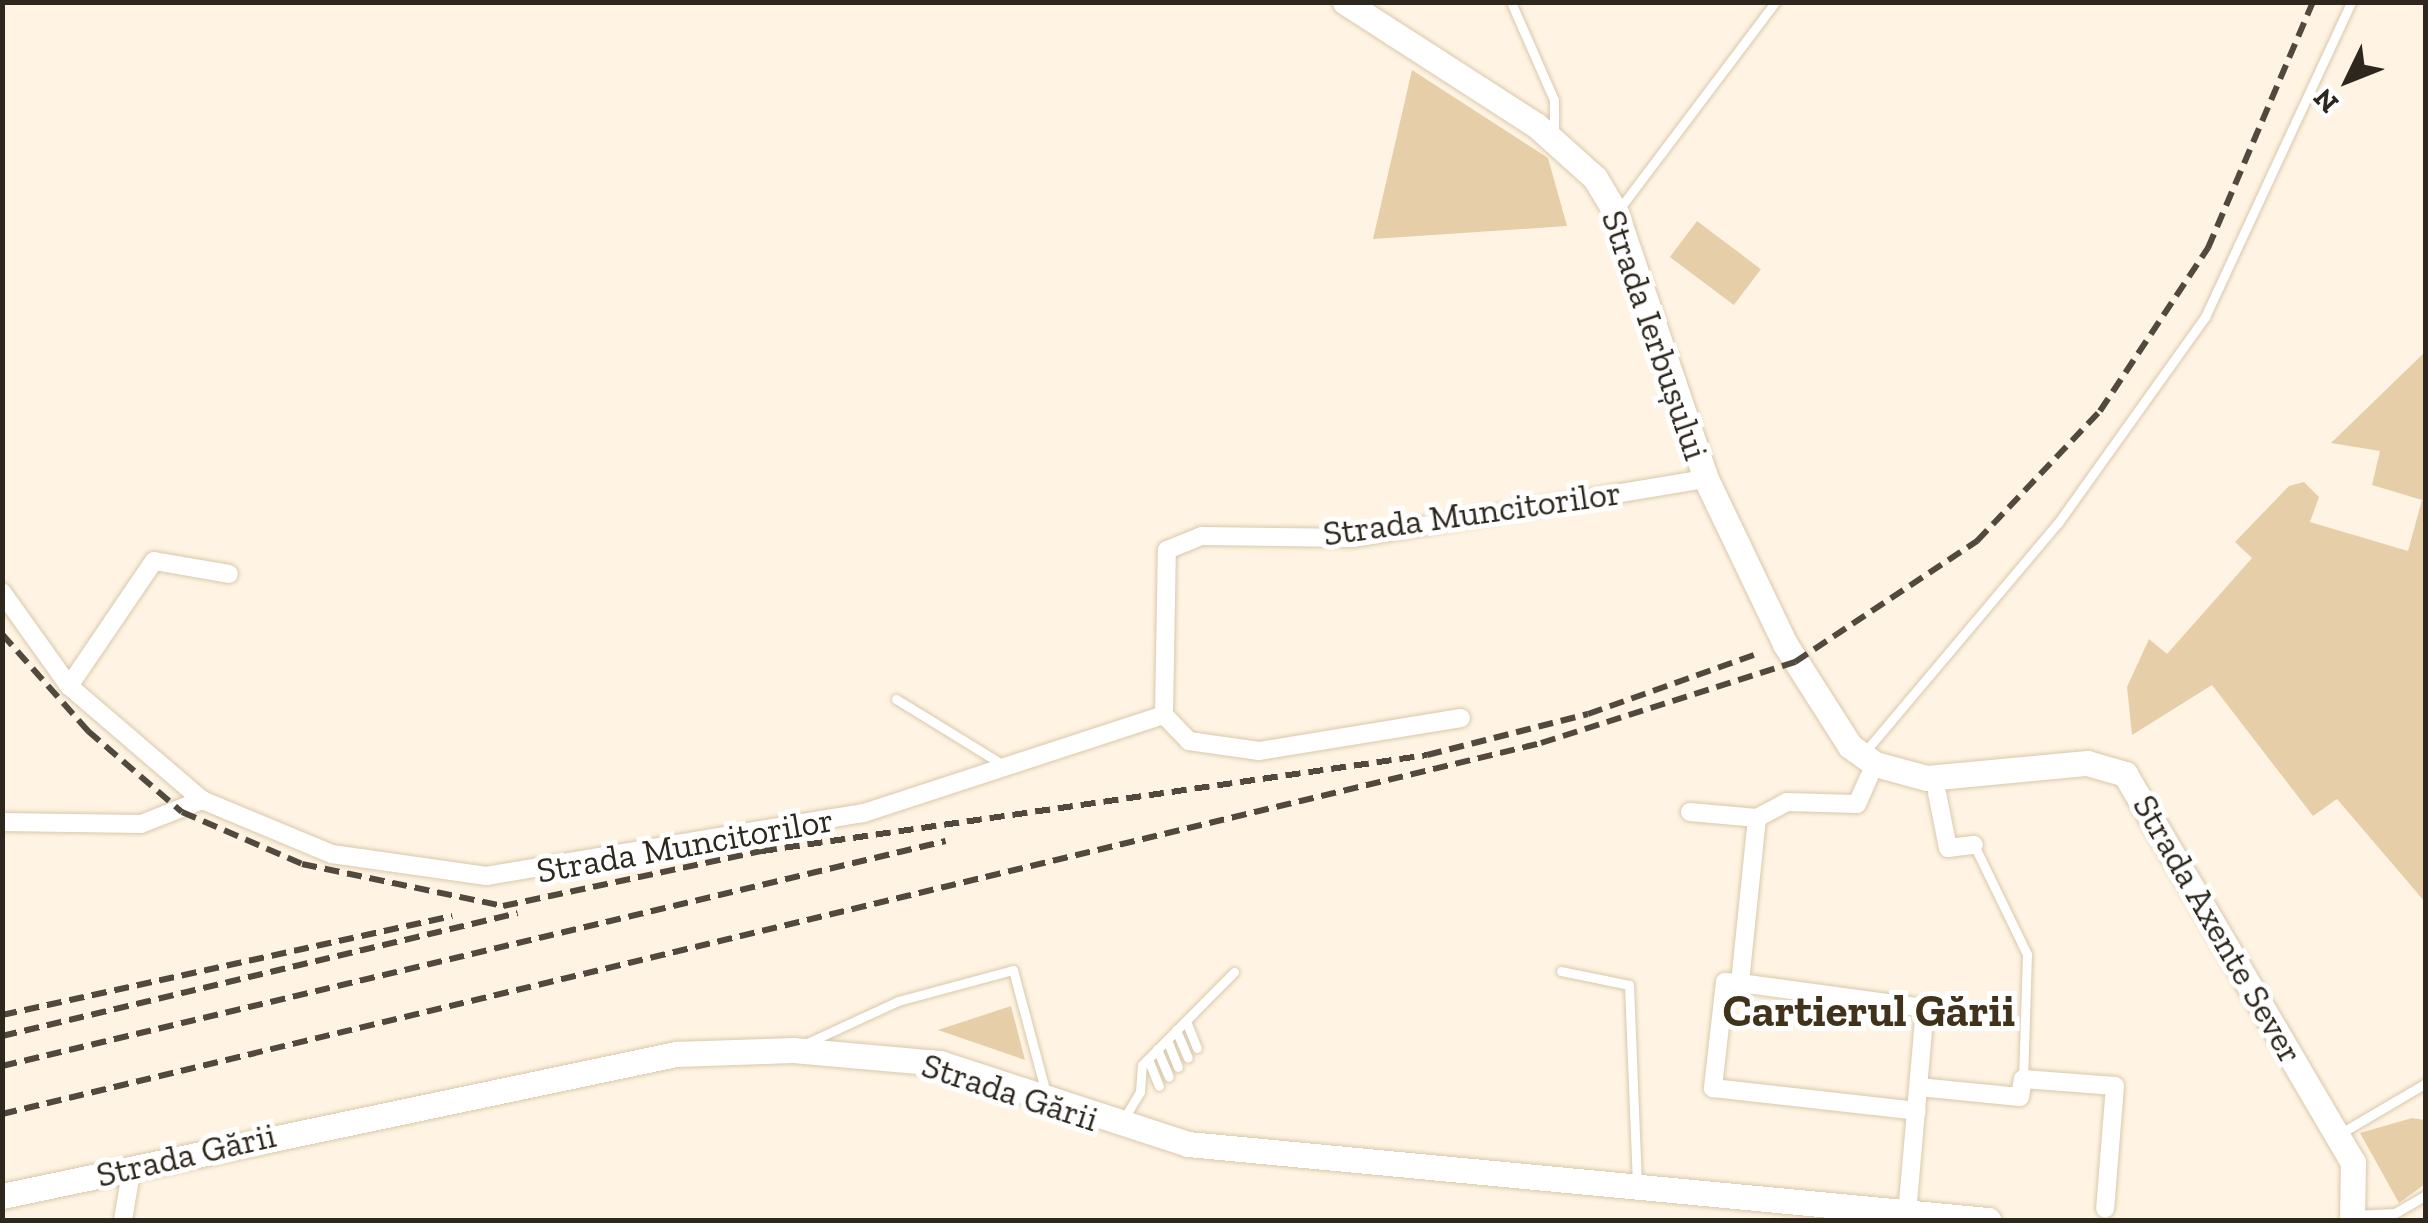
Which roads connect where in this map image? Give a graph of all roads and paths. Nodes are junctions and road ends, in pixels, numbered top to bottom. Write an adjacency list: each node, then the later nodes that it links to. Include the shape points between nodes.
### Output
1 (1345, 2): 5 (main road, Strada Ierbușului)
2 (1510, 2): 5 (lane, via 1554,100)
3 (1775, 2): 6 (lane)
4 (2351, 2): 15 (lane, via 2205,317 2058,523)
5 (1554, 140): 6 (main road, Strada Ierbușului)
6 (1616, 213): 7 (main road, Strada Ierbușului)
7 (1706, 478): 10 (main road, Strada Ierbușului); 13 (street, Strada Muncitorilor, via 1352,538 1182,540 1162,563)
8 (230, 574): 11 (street, via 154,561)
9 (2, 592): 11 (street, Strada Muncitorilor)
10 (1795, 662): 15 (main road, Strada Axente Sever, via 1834,730)
11 (69, 686): 18 (street, Strada Muncitorilor)
12 (896, 699): 16 (lane)
13 (1164, 714): 14 (street, via 1189,741 1219,751); 16 (street, Strada Muncitorilor)
14 (1460, 718)
15 (1865, 766): 20 (street, via 1857,804 1787,802); 43 (main road, Strada Axente Sever, via 1927,778 2087,762 2125,774)
16 (1008, 767): 18 (street, Strada Muncitorilor, via 864,812 535,875 332,854)
17 (1937, 793): 22 (street, via 1948,848)
18 (202, 800): 21 (street, via 141,824)
19 (1690, 812): 20 (street)
20 (1756, 818): 25 (street)
21 (2, 822)
22 (1974, 846): 36 (lane, via 2027,954)
23 (1560, 971): 45 (lane, via 1629,984)
24 (1234, 972): 26 (lane)
25 (1740, 982): 39 (street, via 1925,1008); 41 (street, via 1725,982 1713,1088)
26 (1186, 1021): 27 (lane); 29 (lane)
27 (1176, 1030): 28 (lane); 32 (lane)
28 (1167, 1040): 31 (lane); 34 (lane)
29 (1198, 1048)
30 (793, 1050): 40 (main road, Strada Gării, via 940,1063); 40 (lane, via 898,1001 1013,970); 44 (main road, Strada Gării, via 676,1054)
31 (1158, 1050): 33 (lane); 35 (lane)
32 (1188, 1058)
33 (1148, 1059): 38 (lane); 42 (lane)
34 (1178, 1067)
35 (1169, 1077)
36 (2023, 1079): 39 (street, via 2020,1097); 48 (street, via 2115,1086)
37 (2426, 1083): 43 (lane)
38 (1160, 1086)
39 (1920, 1087): 41 (street)
40 (1047, 1098): 42 (main road, Strada Gării)
41 (1918, 1111): 49 (street)
42 (1119, 1127): 45 (main road, Strada Gării, via 1188,1144)
43 (2338, 1134): 50 (main road, Strada Axente Sever, via 2357,1181)
44 (132, 1167): 47 (main road, Strada Gării); 51 (street)
45 (1637, 1186): 49 (main road, Strada Gării)
46 (2426, 1194): 50 (lane, via 2395,1213)
47 (2, 1196)
48 (2104, 1209)
49 (1907, 1212): 52 (main road, Strada Gării)
50 (2353, 1218)
51 (123, 1220)
52 (1988, 1220)

